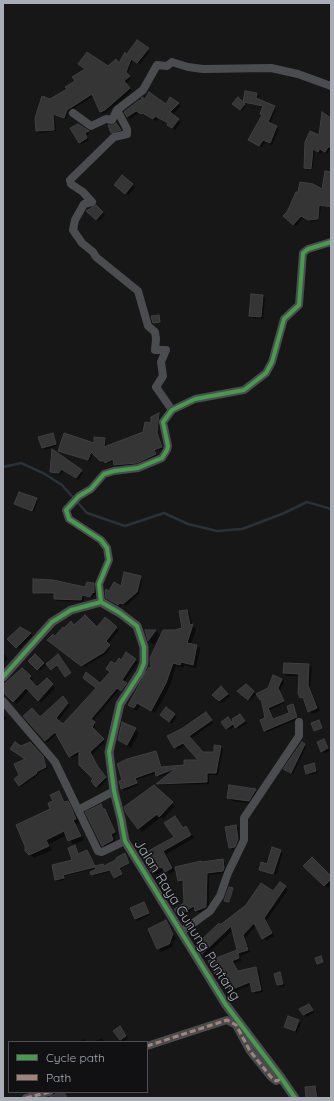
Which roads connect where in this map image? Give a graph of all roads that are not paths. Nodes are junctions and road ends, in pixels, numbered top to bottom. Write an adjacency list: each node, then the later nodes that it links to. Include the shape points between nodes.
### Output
1 (331, 86): 2 (street, via 298,74 271,68 203,69 172,62 167,66 157,65 143,90)
2 (117, 110): 3 (street, via 112,120 106,119 91,126); 5 (street, via 127,134 114,137 70,180 71,184 92,202 84,204 75,220 73,230 96,257 138,291 148,326 154,332 155,350 166,350 161,362 163,376 156,387)
3 (73, 113)
4 (331, 242): 5 (street, via 303,253 299,305 284,319 272,362 266,373 244,390 195,399)
5 (172, 410): 6 (street, via 162,422 168,446 162,458 138,468 109,472 100,477 90,491 74,500 66,510 69,519 101,540 107,548 108,564 99,584)
6 (101, 602): 7 (street, via 71,610 52,622); 10 (street, Jalan Raya Gunung Puntang, via 136,626 145,655 140,673 120,704 113,730 109,752)
7 (3, 678)
8 (3, 701): 11 (street, via 55,762)
9 (299, 722): 13 (street, via 299,736 244,818 244,840 220,896 210,910)
10 (114, 791): 11 (street); 12 (street, Jalan Raya Gunung Puntang)
11 (78, 810): 12 (street, via 100,852)
12 (125, 841): 13 (street, Jalan Raya Gunung Puntang)
13 (181, 932): 15 (street, Jalan Raya Gunung Puntang, via 226,1005)
14 (148, 1046): 15 (street, via 227,1020 236,1025 250,1051 270,1077 276,1081)
15 (282, 1079): 18 (street, Jalan Raya Gunung Puntang)
16 (45, 1093): 17 (street)
17 (26, 1098)
18 (295, 1098)

